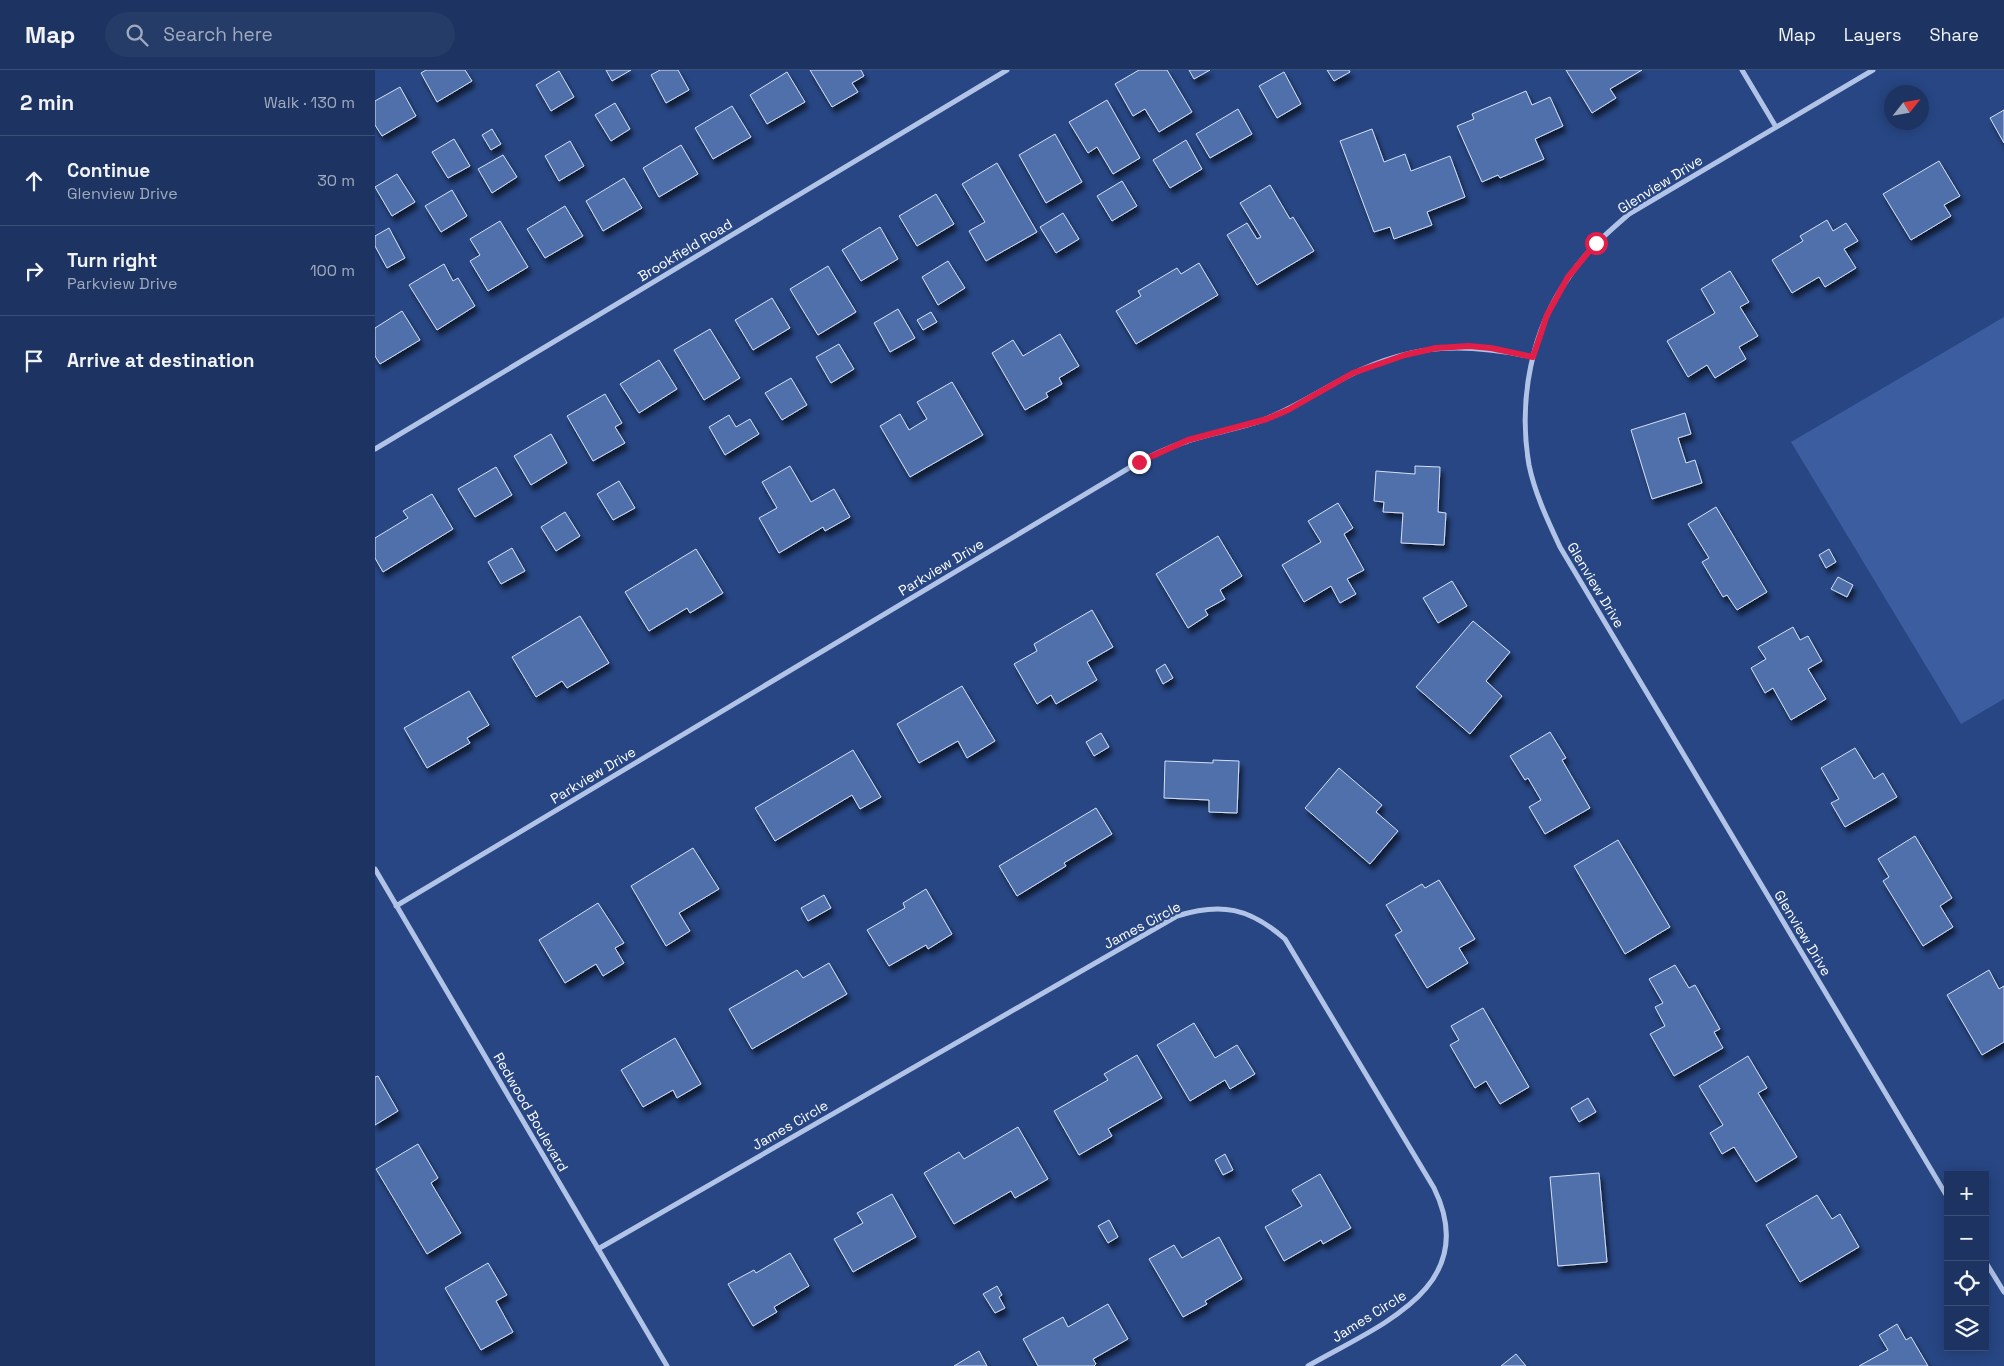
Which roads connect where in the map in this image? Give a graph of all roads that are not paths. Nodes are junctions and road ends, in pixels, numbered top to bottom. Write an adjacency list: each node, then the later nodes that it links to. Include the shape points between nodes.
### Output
1 (1007, 70): 6 (street, Brookfield Road)
2 (1742, 70): 4 (street)
3 (1873, 70): 4 (street, Glenview Drive)
4 (1776, 127): 5 (street, Glenview Drive, via 1629,214 1596,243 1568,277 1547,315)
5 (1533, 357): 8 (street, Parkview Drive, via 1469,346 1436,348 1405,355 1353,373 1267,419 1162,450); 9 (street, Glenview Drive, via 1525,422 1529,466 1542,508 1560,547)
6 (375, 449)
7 (375, 870): 8 (street, Redwood Boulevard)
8 (396, 906): 10 (street, Redwood Boulevard)
9 (1944, 1191)
10 (598, 1248): 13 (street, Redwood Boulevard); 14 (street, James Circle, via 1177,916 1199,909 1223,908 1260,920 1285,939 1434,1188 1446,1226 1445,1250 1438,1272 1425,1292 1408,1308)
11 (1989, 1268): 12 (street)
12 (2004, 1292)
13 (667, 1366)
14 (1308, 1366)

